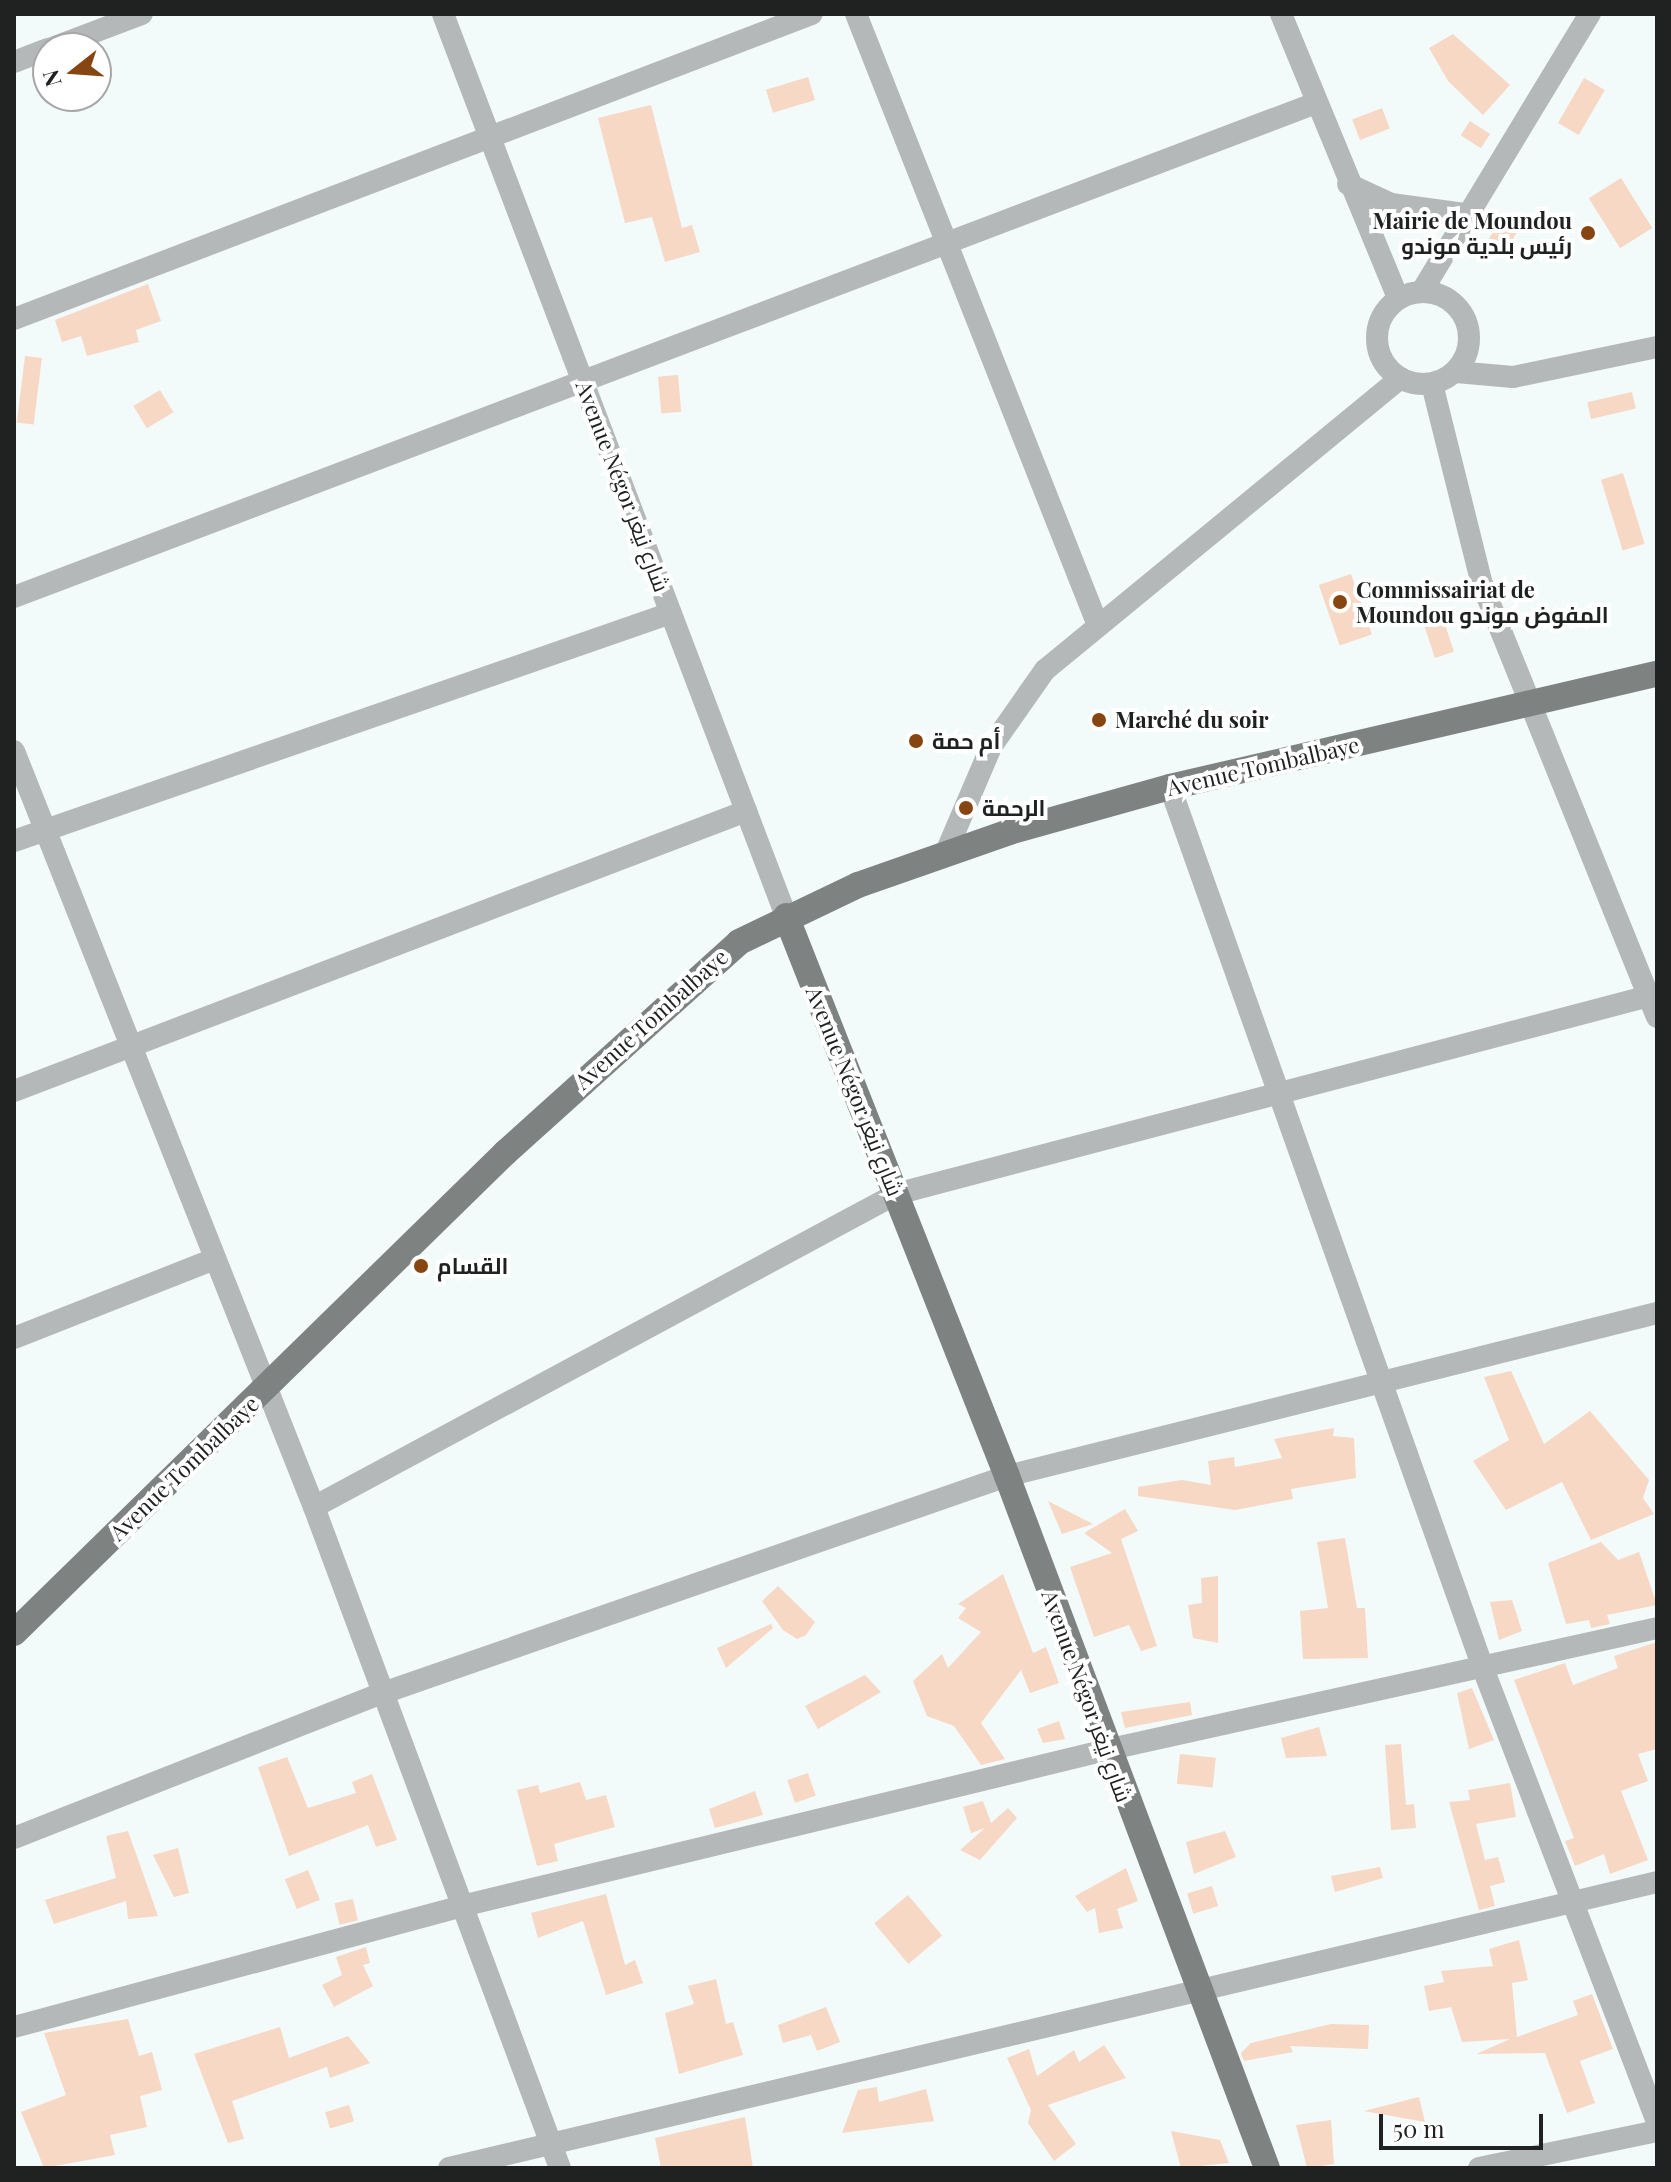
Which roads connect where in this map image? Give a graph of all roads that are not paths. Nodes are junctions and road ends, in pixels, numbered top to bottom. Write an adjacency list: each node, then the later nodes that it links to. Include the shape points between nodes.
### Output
1 (142, 14): 7 (street)
2 (443, 14): 9 (street, Avenue Négor شارع نيغر)
3 (812, 14): 9 (street)
4 (856, 14): 12 (street)
5 (1281, 14): 8 (street)
6 (1590, 14): 11 (street)
7 (95, 32)
8 (1313, 104): 10 (street); 12 (street)
9 (493, 138): 15 (street); 19 (street, Avenue Négor شارع نيغر)
10 (1348, 184): 11 (street, via 1391,204); 14 (street)
11 (1466, 214): 13 (street)
12 (946, 246): 19 (street); 23 (street)
13 (1422, 291): 14 (street); 17 (street, via 1448,299 1467,319 1468,347)
14 (1398, 298): 18 (street, via 1377,339)
15 (14, 319)
16 (1657, 347): 17 (street, via 1513,377)
17 (1456, 372): 20 (street)
18 (1400, 378): 20 (street); 23 (street)
19 (582, 381): 21 (street); 22 (street, Avenue Négor شارع نيغر)
20 (1432, 384): 25 (street, via 1482,584)
21 (14, 597)
22 (671, 613): 28 (street, Avenue Négor شارع نيغر); 29 (street)
23 (1097, 623): 31 (street, via 1045,670 991,747)
24 (1657, 674): 25 (main road, Avenue Tombalbaye)
25 (1527, 706): 27 (main road, Avenue Tombalbaye); 33 (street)
26 (14, 751): 29 (street)
27 (1170, 787): 31 (main road, Avenue Tombalbaye); 37 (street)
28 (746, 811): 32 (street, Avenue Négor شارع نيغر); 35 (street)
29 (44, 830): 30 (street); 35 (street)
30 (14, 841)
31 (946, 852): 32 (main road, Avenue Tombalbaye)
32 (786, 916): 38 (main road, Avenue Négor شارع نيغر); 43 (main road, Avenue Tombalbaye, via 698,971)
33 (1653, 995): 34 (street); 37 (street)
34 (1657, 1017)
35 (133, 1046): 36 (street); 39 (street)
36 (14, 1091)
37 (1275, 1094): 38 (street); 42 (street)
38 (896, 1194): 44 (main road, Avenue Négor شارع نيغر); 45 (street)
39 (215, 1259): 41 (street); 43 (street)
40 (1657, 1313): 42 (street)
41 (14, 1338)
42 (1382, 1378): 44 (street); 48 (street)
43 (267, 1388): 45 (street); 47 (main road, Avenue Tombalbaye)
44 (1007, 1476): 49 (street); 50 (main road, Avenue Négor شارع نيغر)
45 (314, 1507): 49 (street)
46 (1657, 1628): 48 (street)
47 (14, 1633)
48 (1484, 1671): 50 (street); 53 (street)
49 (383, 1693): 51 (street); 54 (street)
50 (1106, 1750): 54 (street); 55 (main road, Avenue Négor شارع نيغر)
51 (14, 1838)
52 (1657, 1882): 53 (street)
53 (1571, 1902): 55 (street); 57 (street)
54 (466, 1905): 56 (street); 59 (street)
55 (1196, 1988): 59 (street); 62 (main road, Avenue Négor شارع نيغر)
56 (14, 2027)
57 (1657, 2121)
58 (1657, 2131): 63 (street)
59 (551, 2143): 60 (street); 61 (street)
60 (449, 2168)
61 (560, 2168)
62 (1267, 2168)
63 (1479, 2168)

